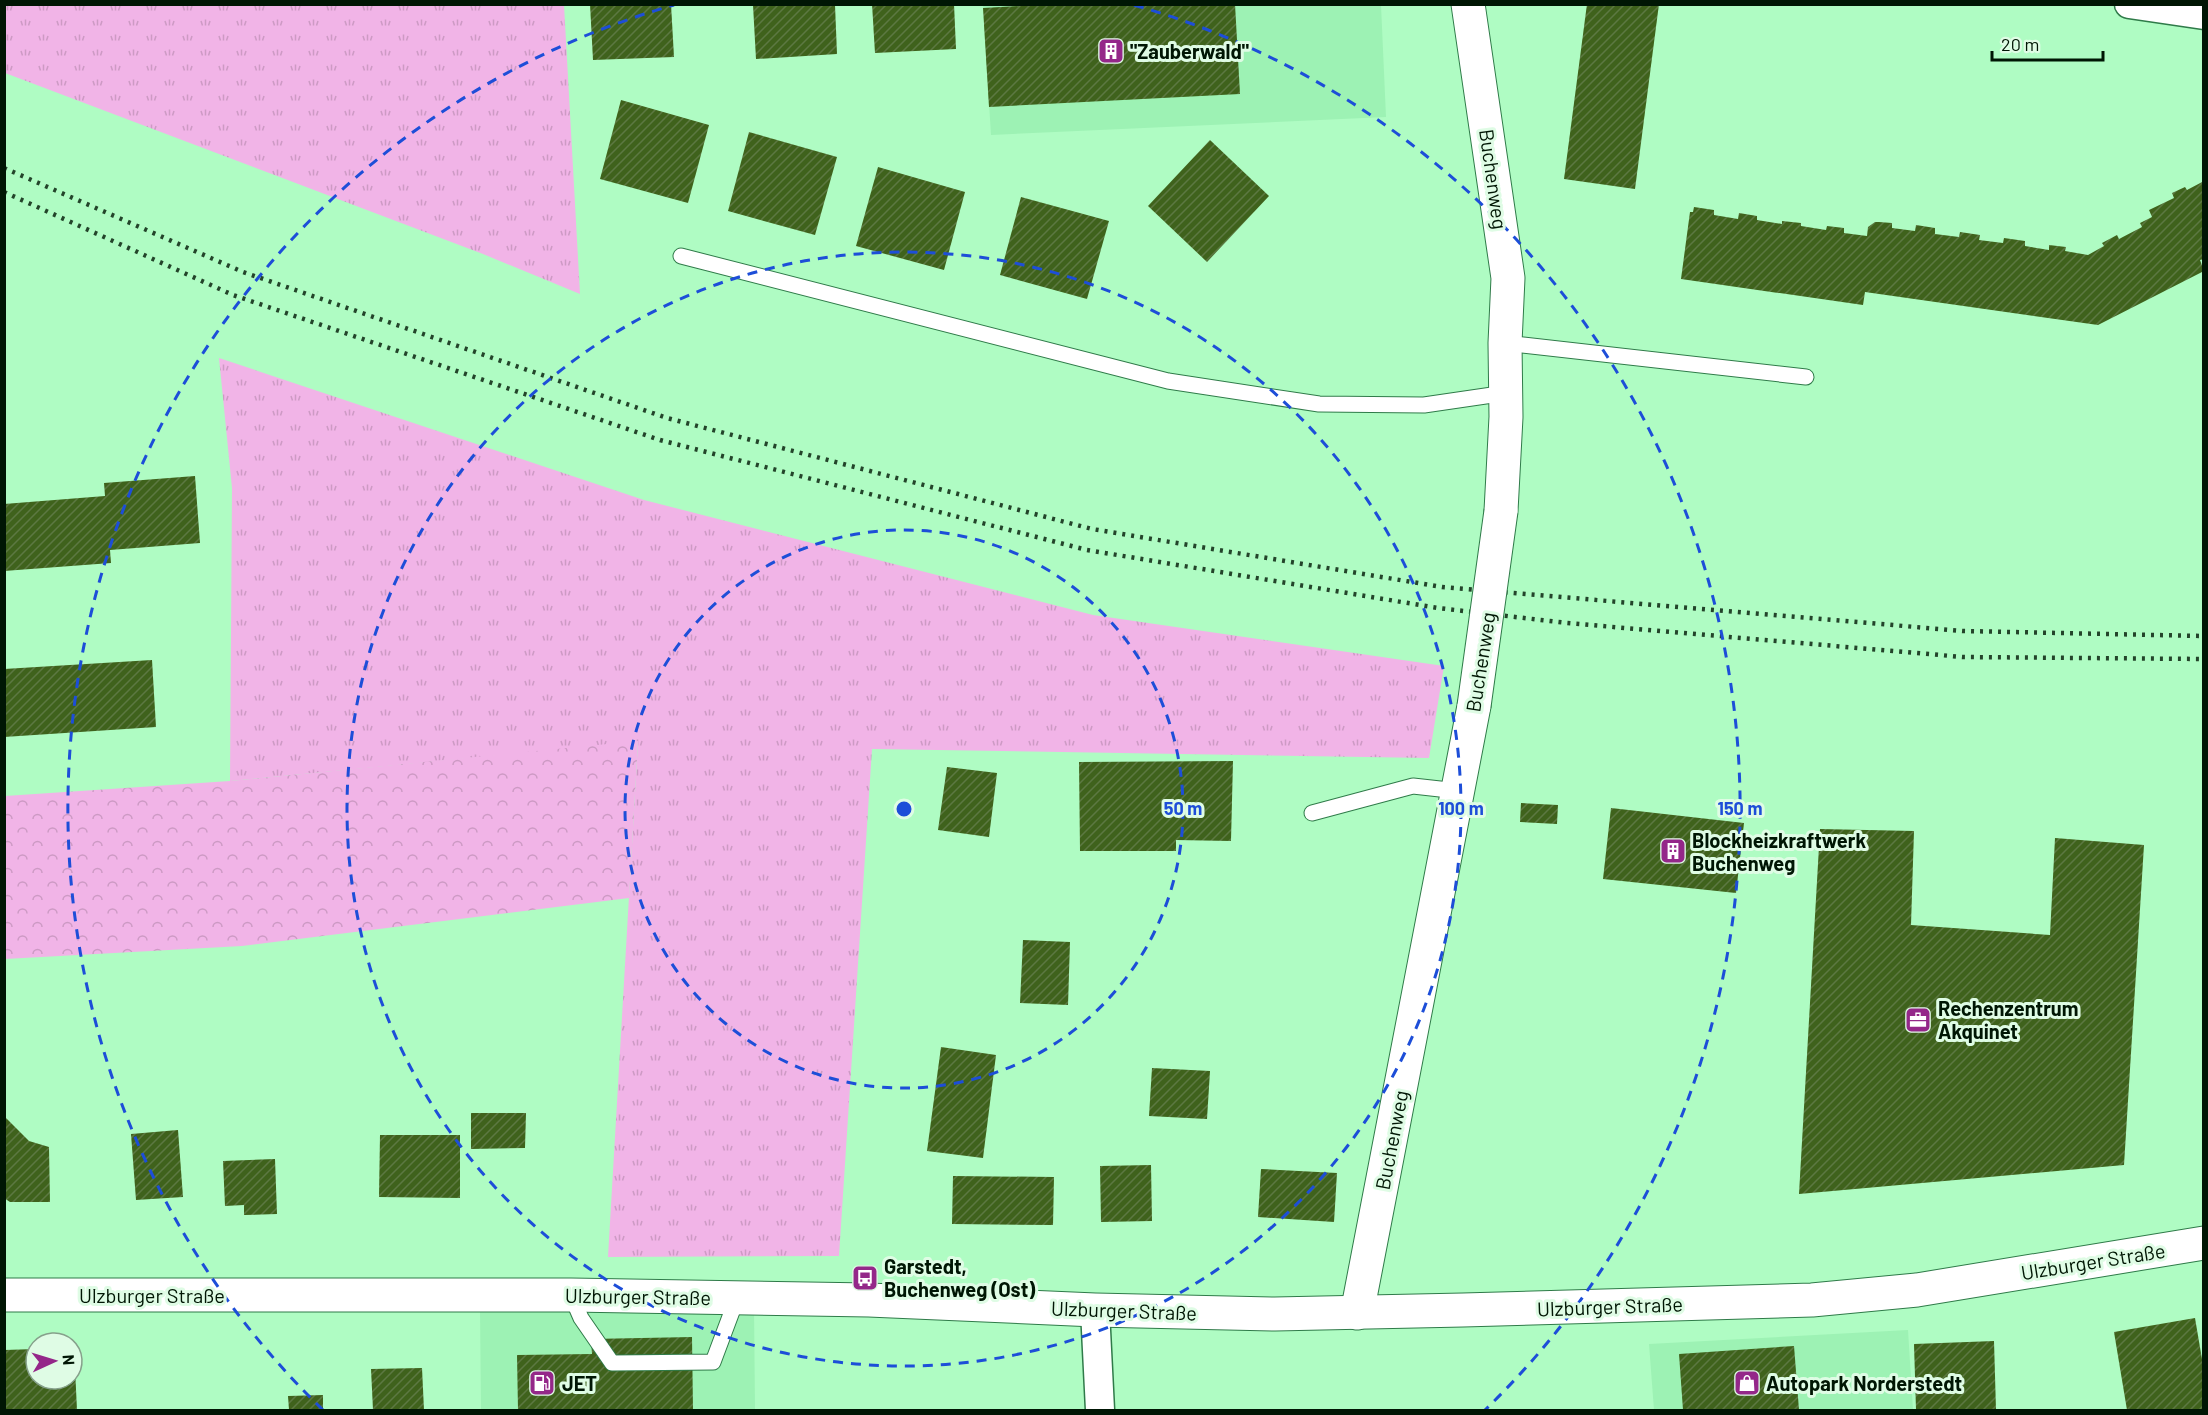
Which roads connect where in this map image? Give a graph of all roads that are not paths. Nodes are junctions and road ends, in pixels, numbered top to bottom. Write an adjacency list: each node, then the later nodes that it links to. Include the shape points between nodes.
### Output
1 (1468, 4): 5 (main road, Buchenweg, via 1508,278)
2 (2137, 5): 3 (street)
3 (2204, 15)
4 (681, 256): 7 (lane, via 1179,383 1319,404 1424,405)
5 (1505, 343): 6 (lane); 7 (main road, Buchenweg)
6 (1806, 377)
7 (1506, 393): 8 (main road, Buchenweg, bridge, via 1500,511 1474,706)
8 (1458, 791): 9 (lane, via 1413,786); 15 (main road, Buchenweg)
9 (1312, 813)
10 (2204, 1243): 15 (main road, Ulzburger Straße, via 1917,1290 1812,1300)
11 (4, 1295): 12 (main road, Ulzburger Straße)
12 (571, 1295): 13 (main road, Ulzburger Straße); 13 (lane, via 581,1318 612,1363 713,1362)
13 (737, 1298): 14 (main road, Ulzburger Straße)
14 (1095, 1310): 15 (main road, Ulzburger Straße); 16 (street)
15 (1357, 1313)
16 (1100, 1410)

